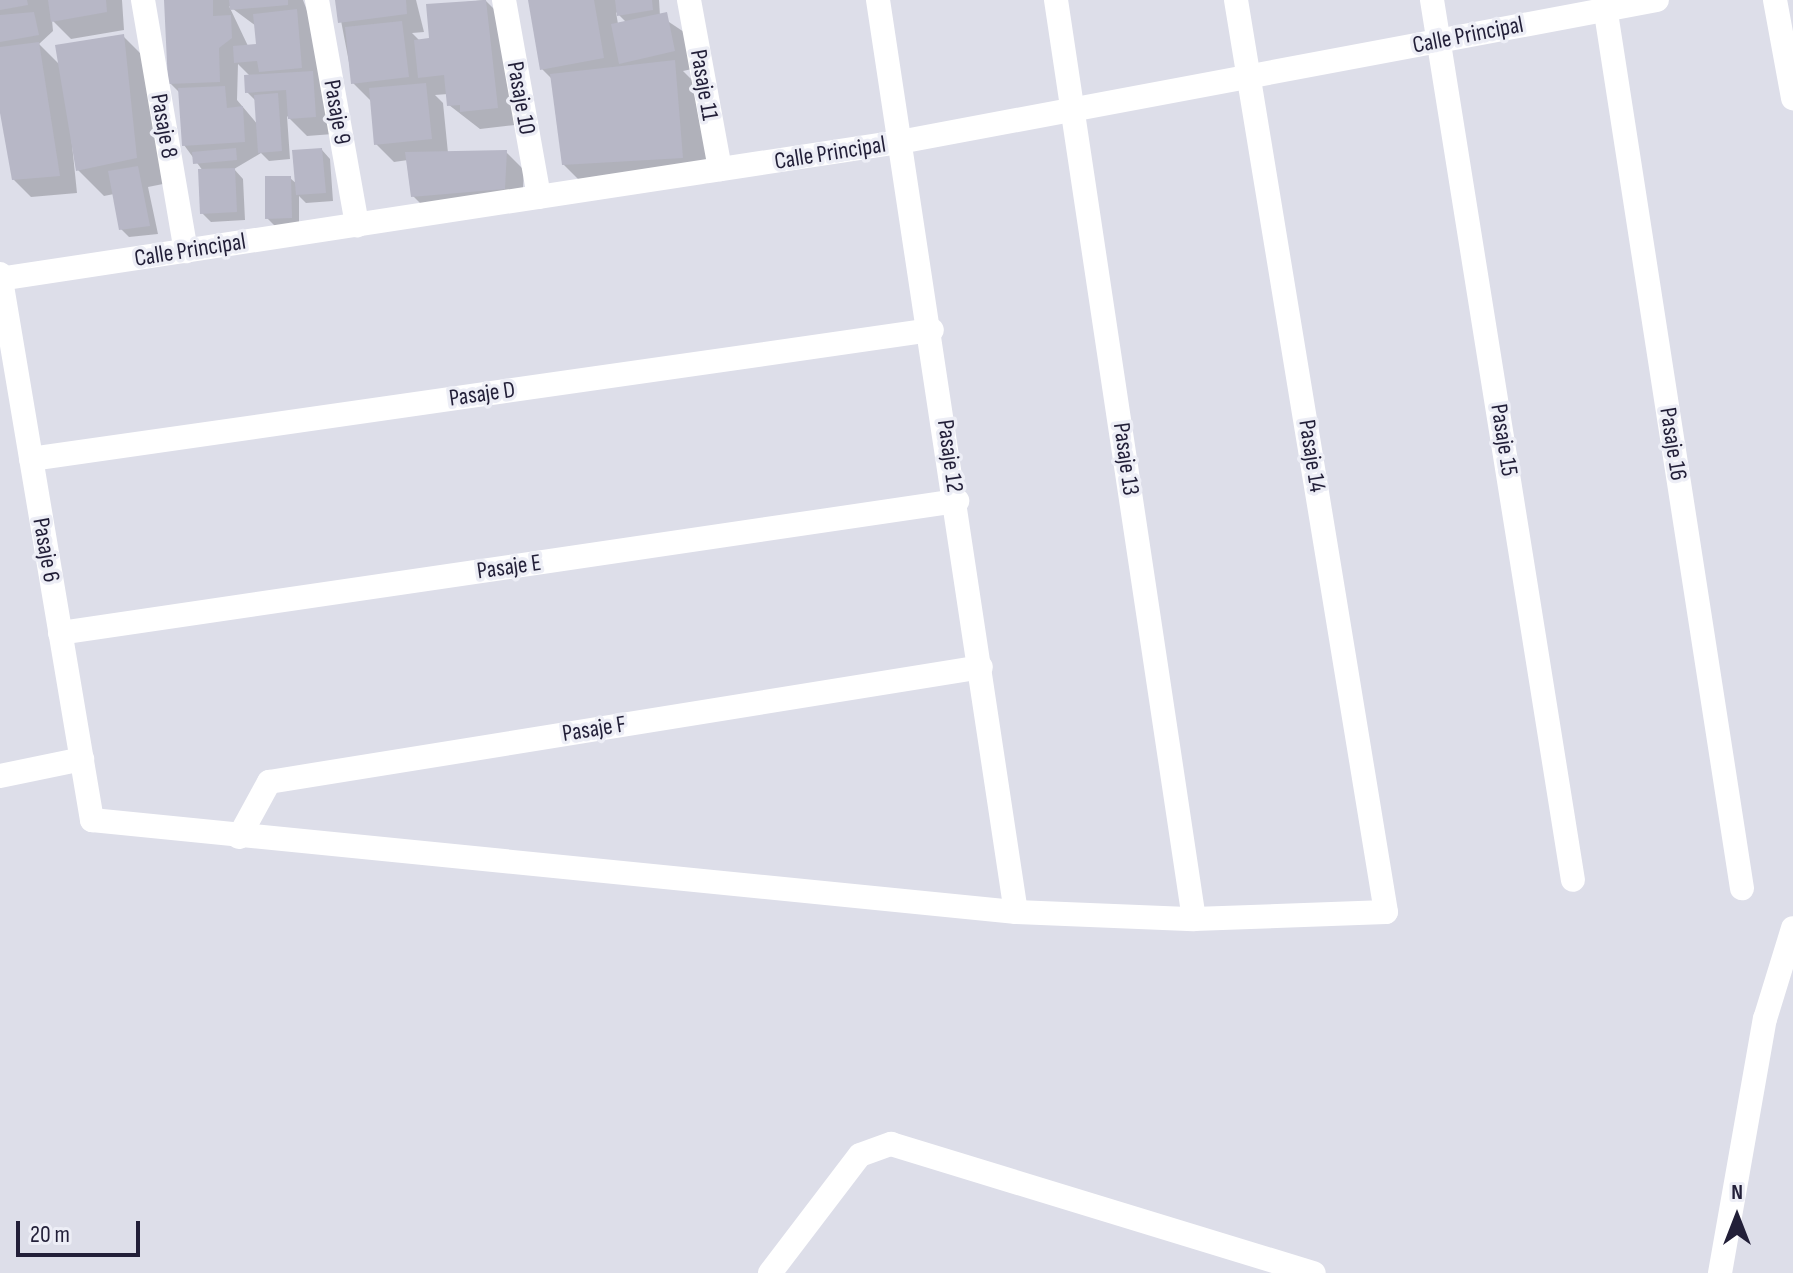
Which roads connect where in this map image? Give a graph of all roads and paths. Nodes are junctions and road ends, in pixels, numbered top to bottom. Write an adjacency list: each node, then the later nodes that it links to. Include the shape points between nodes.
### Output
1 (143, 0): 20 (street, Pasaje 8)
2 (317, 0): 19 (street, Pasaje 9)
3 (504, 0): 18 (street, Pasaje 10)
4 (689, 0): 17 (street, Pasaje 11)
5 (878, 0): 16 (street, Pasaje 12)
6 (1056, 0): 15 (street, Pasaje 13)
7 (1236, 0): 13 (street, Pasaje 14)
8 (1432, 0): 12 (street, Pasaje 15)
9 (1657, 0): 11 (street, Calle Principal)
10 (1775, 0): 14 (street)
11 (1604, 5): 12 (street, Calle Principal); 31 (street, Pasaje 16)
12 (1441, 40): 13 (street, Calle Principal); 30 (street, Pasaje 15)
13 (1250, 76): 15 (street, Calle Principal); 33 (street, Pasaje 14, via 1386,912)
14 (1793, 98)
15 (1075, 109): 16 (street, Calle Principal); 33 (street, Pasaje 13)
16 (905, 141): 17 (street, Calle Principal); 22 (street, Pasaje 12)
17 (720, 169): 18 (street, Calle Principal)
18 (539, 197): 19 (street, Calle Principal)
19 (357, 225): 20 (street, Calle Principal)
20 (186, 251): 21 (street, Calle Principal)
21 (0, 278): 23 (street, Pasaje 6)
22 (932, 330): 23 (street, Pasaje D); 24 (street, Pasaje 12)
23 (31, 459): 25 (street, Pasaje 6)
24 (957, 501): 25 (street, Pasaje E); 26 (street, Pasaje 12)
25 (60, 633): 27 (street, Pasaje 6)
26 (981, 667): 29 (street, Pasaje F, via 269,782); 32 (street, Pasaje 12)
27 (82, 759): 28 (street); 29 (street, Pasaje 6, via 92,820)
28 (0, 776)
29 (239, 837): 32 (street)
30 (1573, 880)
31 (1742, 888)
32 (1016, 912): 33 (street)
33 (1194, 919)
34 (1793, 928): 37 (street, via 1765,1019)
35 (770, 1273): 36 (street, via 872,1146 911,1148)
36 (1314, 1273)
37 (1720, 1273)

